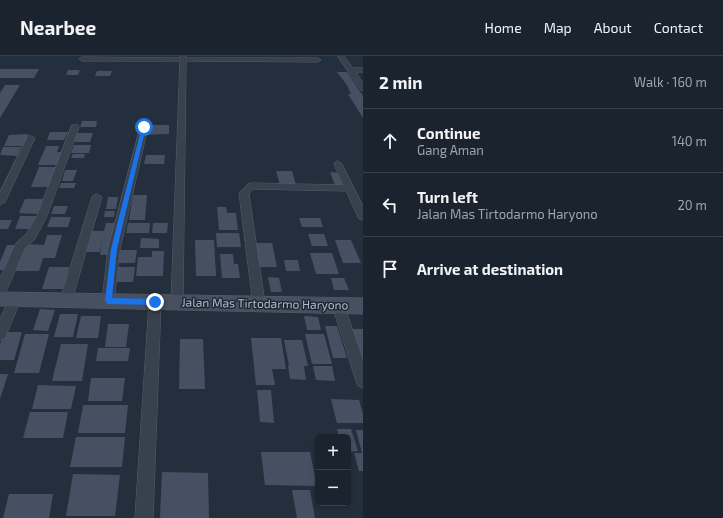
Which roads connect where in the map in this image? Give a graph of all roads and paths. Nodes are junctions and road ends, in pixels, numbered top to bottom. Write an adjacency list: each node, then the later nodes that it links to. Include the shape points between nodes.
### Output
1 (341, 56): 5 (street)
2 (183, 57): 3 (street); 4 (street); 20 (street)
3 (82, 59)
4 (318, 60)
5 (351, 70): 6 (street); 7 (street)
6 (363, 70)
7 (363, 89)
8 (75, 127): 16 (street, via 42,216 31,236 20,246)
9 (144, 127): 18 (street, via 114,249)
10 (31, 138): 14 (street)
11 (338, 164): 12 (street)
12 (349, 188): 15 (street); 21 (street, via 251,186 246,189 244,193)
13 (97, 197): 17 (street)
14 (0, 202)
15 (363, 216)
16 (5, 297): 17 (street, Jalan Mas Tirtodarmo Haryono); 24 (street)
17 (66, 300): 18 (street, Jalan Mas Tirtodarmo Haryono)
18 (108, 301): 19 (street, Jalan Mas Tirtodarmo Haryono)
19 (155, 302): 20 (street, Jalan Mas Tirtodarmo Haryono); 26 (street)
20 (177, 302): 21 (street, Jalan Mas Tirtodarmo Haryono)
21 (259, 304): 22 (street, Jalan Mas Tirtodarmo Haryono)
22 (338, 305): 23 (street, Jalan Mas Tirtodarmo Haryono); 25 (street)
23 (363, 306)
24 (0, 334)
25 (363, 380)
26 (144, 518)

